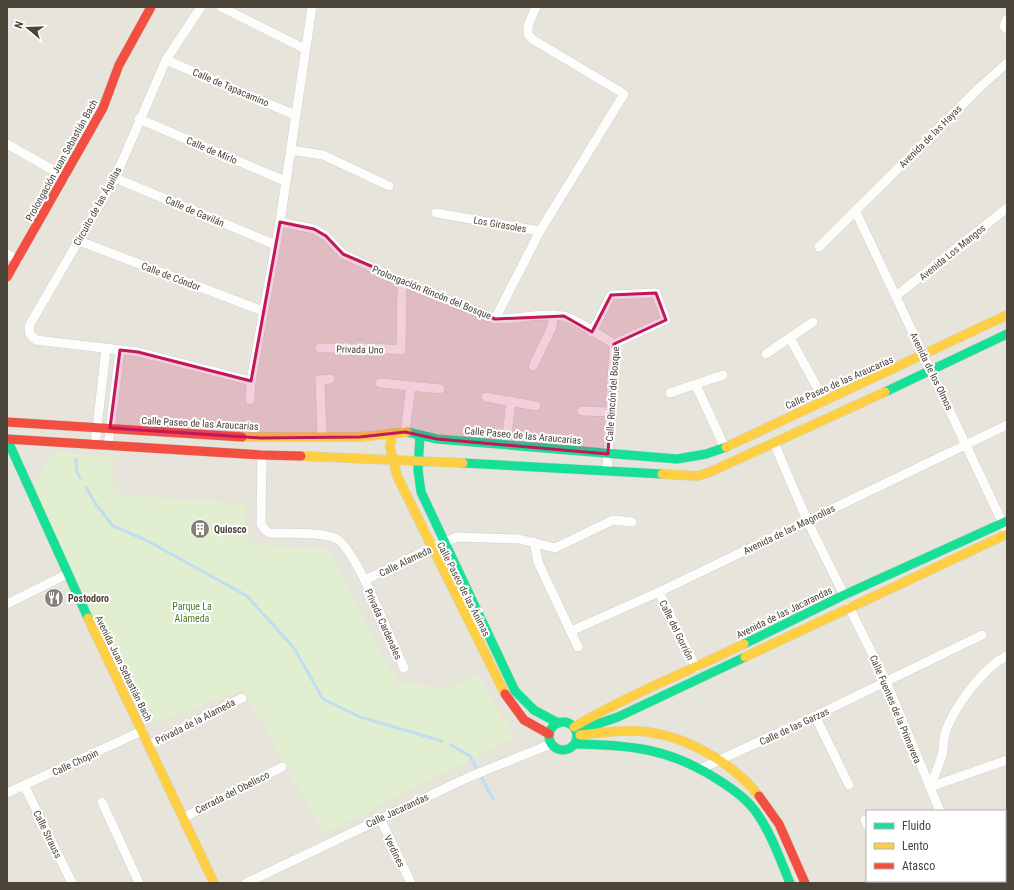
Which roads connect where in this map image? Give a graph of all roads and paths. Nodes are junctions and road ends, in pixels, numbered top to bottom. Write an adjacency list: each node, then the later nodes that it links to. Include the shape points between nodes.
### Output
1 (151, 7): 15 (street, Prolongación Juan Sebastián Bach, via 119,65 103,108)
2 (201, 7): 9 (street, Circuito de las Águilas)
3 (221, 7): 8 (street)
4 (312, 7): 8 (street)
5 (536, 7): 23 (street, via 528,26 528,34 532,39 624,94)
6 (1007, 19): 7 (street, via 1004,26)
7 (1007, 29)
8 (305, 49): 11 (street)
9 (166, 60): 11 (street, Calle de Tapacamino); 12 (street, Circuito de las Águilas)
10 (1007, 63): 20 (street, Avenida de las Hayas)
11 (295, 115): 14 (street)
12 (140, 119): 16 (street, Circuito de las Águilas); 17 (street, Calle de Mirlo)
13 (7, 144): 15 (street)
14 (290, 150): 17 (street); 18 (street, via 323,155)
15 (65, 177): 28 (street, Prolongación Juan Sebastián Bach)
16 (115, 178): 24 (street, Circuito de las Águilas); 25 (street, Calle de Gavilán)
17 (285, 181): 22 (street)
18 (389, 186)
19 (1007, 208): 31 (street, Avenida Los Mangos)
20 (855, 210): 26 (street, Avenida de las Hayas); 31 (street, Avenida de los Olmos)
21 (436, 213): 23 (street, Los Girasoles)
22 (280, 222): 25 (street); 30 (street, Prolongación Rincón del Bosque, via 314,229 326,236 343,254)
23 (540, 231): 35 (street, Los Girasoles)
24 (79, 240): 32 (street, Calle de Cóndor); 42 (street, Circuito de las Águilas, via 29,326 30,334 36,340)
25 (276, 245): 32 (street)
26 (820, 247)
27 (7, 254): 28 (street)
28 (18, 260): 29 (street, Prolongación Juan Sebastián Bach)
29 (7, 277)
30 (402, 282): 35 (street, Prolongación Rincón del Bosque); 41 (street, Privada Uno, via 400,350)
31 (896, 296): 45 (street, Avenida de los Olmos)
32 (263, 311): 50 (street)
33 (553, 315): 35 (street, Prolongación Rincón del Bosque); 37 (street, Prolongación Rincón del Bosque, via 564,316); 46 (street, via 552,327)
34 (1007, 315): 45 (street, Calle Paseo de las Araucarias)
35 (495, 319)
36 (813, 322): 39 (street)
37 (592, 332): 40 (street, Prolongación Rincón del Bosque); 40 (street, Calle Rincón del Bosque, via 611,295 656,293 666,320)
38 (1007, 334): 47 (street)
39 (790, 338): 44 (street); 58 (street)
40 (614, 344): 62 (street, Calle Rincón del Bosque)
41 (320, 348)
42 (106, 349): 43 (street, Circuito de las Águilas); 65 (street)
43 (120, 350): 50 (street, Circuito de las Águilas, via 156,356); 66 (street)
44 (766, 354)
45 (924, 356): 47 (street, Avenida de los Olmos); 58 (street, Calle Paseo de las Araucarias)
46 (533, 366)
47 (932, 371): 72 (street); 73 (street, Avenida de los Olmos)
48 (723, 376): 52 (street)
49 (330, 379): 70 (street, via 320,380)
50 (251, 381): 57 (street)
51 (380, 383): 53 (street)
52 (696, 385): 55 (street); 77 (street)
53 (411, 386): 54 (street); 67 (street)
54 (440, 389)
55 (670, 393)
56 (486, 397): 59 (street)
57 (250, 400)
58 (824, 400): 77 (street, Calle Paseo de las Araucarias)
59 (510, 401): 60 (street); 75 (street)
60 (536, 406)
61 (582, 411): 62 (street)
62 (610, 412): 79 (street, Calle Rincón del Bosque)
63 (7, 422): 65 (street, Calle Paseo de las Araucarias)
64 (1007, 425): 73 (street, Avenida de las Magnolias)
65 (97, 428): 66 (street, Calle Paseo de las Araucarias); 74 (street)
66 (110, 428): 70 (street, Calle Paseo de las Araucarias, via 260,438); 76 (street)
67 (405, 432): 68 (street, Calle Paseo de las Araucarias); 69 (street, Calle Paseo de las Araucarias)
68 (392, 433): 70 (street, Calle Paseo de las Araucarias); 80 (street, Calle Paseo de las Ánimas)
69 (420, 435): 75 (street, Calle Paseo de las Araucarias, via 437,439); 81 (street, Calle Paseo de las Ánimas)
70 (322, 438)
71 (7, 439): 74 (street); 90 (street, Avenida Juan Sebastián Bach)
72 (774, 443): 82 (street, via 697,476); 83 (street)
73 (966, 444): 83 (street, Avenida de las Magnolias); 85 (street, Avenida de los Olmos)
74 (95, 445): 76 (street)
75 (506, 445): 79 (street, Calle Paseo de las Araucarias)
76 (108, 446): 78 (street)
77 (724, 446): 79 (street, Calle Paseo de las Araucarias, via 689,459)
78 (262, 454): 80 (street); 91 (street, Privada Cardenales, via 261,524 265,530 270,533 326,535 336,539 344,545)
79 (608, 454): 82 (street, Calle Rincón del Bosque)
80 (392, 460): 81 (street); 89 (street, Calle Paseo de las Ánimas)
81 (417, 461): 82 (street); 87 (street, Calle Paseo de las Ánimas, via 416,479 420,492)
82 (607, 471)
83 (807, 520): 92 (street, Avenida de las Magnolias); 93 (street)
84 (632, 522): 88 (street, via 613,520 555,548)
85 (1005, 522): 86 (street, Avenida de los Olmos); 93 (street, Avenida de las Jacarandas)
86 (1007, 533): 95 (street)
87 (445, 542): 88 (street, via 457,537 519,539); 89 (street, Calle Alameda); 106 (street, Calle Paseo de las Ánimas, via 515,691 536,713)
88 (534, 542): 96 (street, via 538,562)
89 (431, 548): 91 (street, Calle Alameda); 109 (street, Calle Paseo de las Ánimas, via 516,713 528,725)
90 (67, 574): 94 (street); 107 (street, Avenida Juan Sebastián Bach)
91 (365, 580): 100 (street, Privada Cardenales)
92 (659, 592): 96 (street, Avenida de las Magnolias); 101 (street, Calle del Gorrión)
93 (844, 595): 101 (street, Avenida de las Jacarandas)
94 (7, 604)
95 (850, 607): 102 (street, Calle Fuentes de la Primavera); 104 (street)
96 (571, 631): 98 (street)
97 (982, 635): 102 (street, Calle de las Garzas)
98 (578, 647)
99 (1007, 656): 119 (street, via 1000,659 982,676 953,716 945,734 942,756)
100 (404, 668)
101 (696, 668): 110 (street, Avenida de las Jacarandas, via 610,706)
102 (886, 681): 105 (street, Calle de las Garzas); 119 (street, Calle Fuentes de la Primavera)
103 (242, 698): 112 (street, Privada de la Alameda)
104 (631, 711): 108 (street, via 626,717 625,727); 110 (street)
105 (815, 716): 114 (street, Calle de las Garzas); 118 (street)
106 (558, 723): 109 (street); 110 (street, via 567,723)
107 (142, 731): 112 (street, Avenida Juan Sebastián Bach); 117 (street, Calle Chopin)
108 (633, 732): 110 (street); 114 (street, via 670,737 699,748)
109 (549, 734): 111 (street)
110 (575, 734): 111 (street, via 568,749 559,749); 116 (street, via 667,753)
111 (551, 744): 124 (street, Calle Jacarandas, via 489,768)
112 (149, 745): 123 (street, Avenida Juan Sebastián Bach)
113 (1007, 760): 119 (street)
114 (719, 761): 116 (street, Calle de las Garzas); 131 (street, via 744,781 766,804 779,824)
115 (282, 767): 123 (street, Cerrada del Obelisco)
116 (702, 768): 130 (street, via 736,791 755,810 767,829)
117 (24, 785): 120 (street, Calle Chopin); 125 (street, Calle Strauss)
118 (849, 785)
119 (930, 787): 122 (street, Calle Fuentes de la Primavera)
120 (7, 793)
121 (102, 802): 126 (street)
122 (940, 810)
123 (183, 818): 127 (street, Avenida Juan Sebastián Bach)
124 (380, 818): 128 (street, Calle Jacarandas); 129 (street, Verdines)
125 (72, 883)
126 (139, 883)
127 (214, 883)
128 (246, 883)
129 (411, 883)
130 (790, 883)
131 (805, 883)

